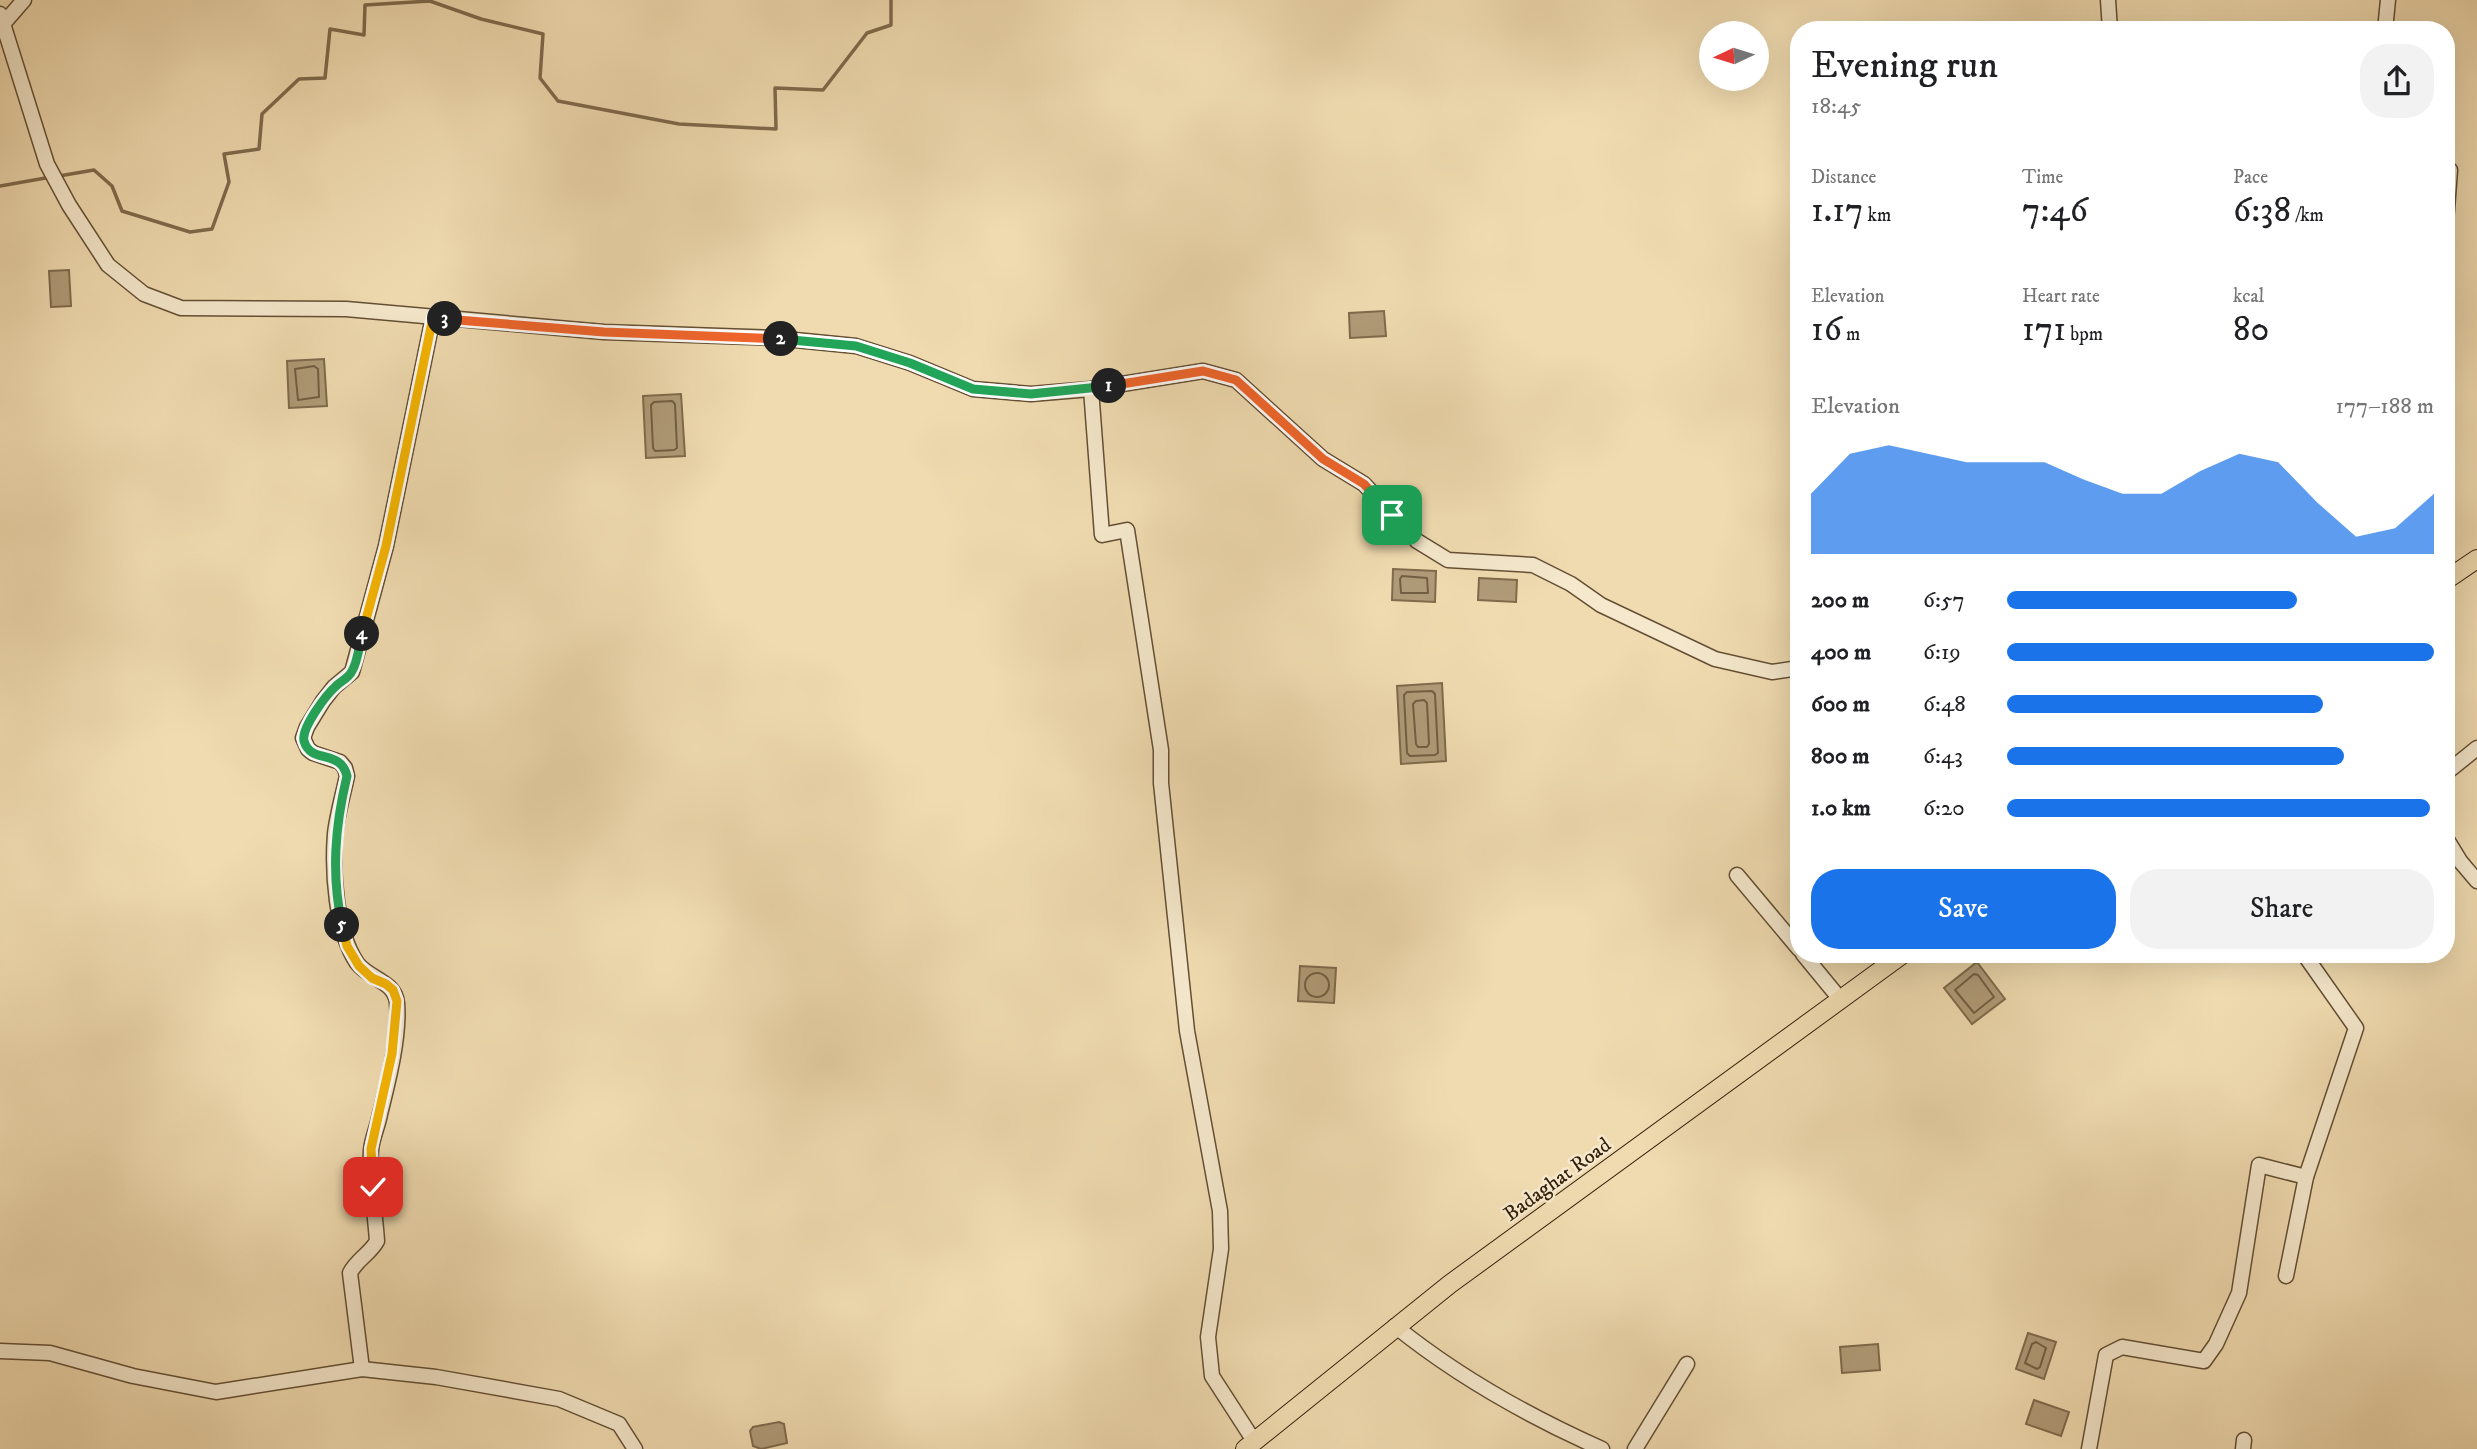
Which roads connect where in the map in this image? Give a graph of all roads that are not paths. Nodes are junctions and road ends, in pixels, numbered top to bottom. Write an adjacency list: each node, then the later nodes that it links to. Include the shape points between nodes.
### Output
1 (24, 0): 4 (street)
2 (2108, 0): 5 (street)
3 (2388, 0): 6 (street)
4 (2, 18): 7 (street, via 47,164 108,265 144,295 181,309 346,309)
5 (2109, 21)
6 (2386, 21)
7 (433, 317): 8 (street, via 856,346 973,389 1031,394); 27 (street, via 386,546 352,672 323,701 303,738 313,754 345,768 335,834 336,894 347,946 359,966 393,990 397,1001 392,1054 371,1149 377,1241 350,1273)
8 (1091, 389): 11 (street, via 1203,371 1236,380 1323,459 1364,484 1417,541 1448,560 1533,565 1601,605 1715,659 1772,672); 28 (street, via 1101,535 1127,530 1161,750 1188,1031 1220,1210 1221,1249 1208,1337 1212,1376)
9 (2477, 559): 10 (main road)
10 (2455, 574)
11 (1790, 669)
12 (2477, 748): 13 (street)
13 (2455, 765)
14 (2455, 853): 16 (street)
15 (1737, 875): 17 (street)
16 (2477, 881)
17 (1790, 938)
18 (1810, 963): 21 (street)
19 (1890, 963): 21 (main road, Badaghat Road)
20 (2310, 963): 22 (street, via 2356,1028)
21 (1840, 999): 24 (main road, Badaghat Road)
22 (2306, 1177): 23 (street); 32 (street, via 2259,1165 2239,1293 2204,1361 2122,1347 2106,1355)
23 (2286, 1276)
24 (1395, 1326): 28 (main road, Badaghat Road); 30 (street, via 1471,1381)
25 (0, 1351): 27 (street, via 50,1353 134,1376 216,1391)
26 (1687, 1364): 31 (street)
27 (362, 1369): 29 (street, via 559,1399 618,1424)
28 (1250, 1445)
29 (635, 1449)
30 (1602, 1449)
31 (1635, 1449)
32 (2089, 1449)

